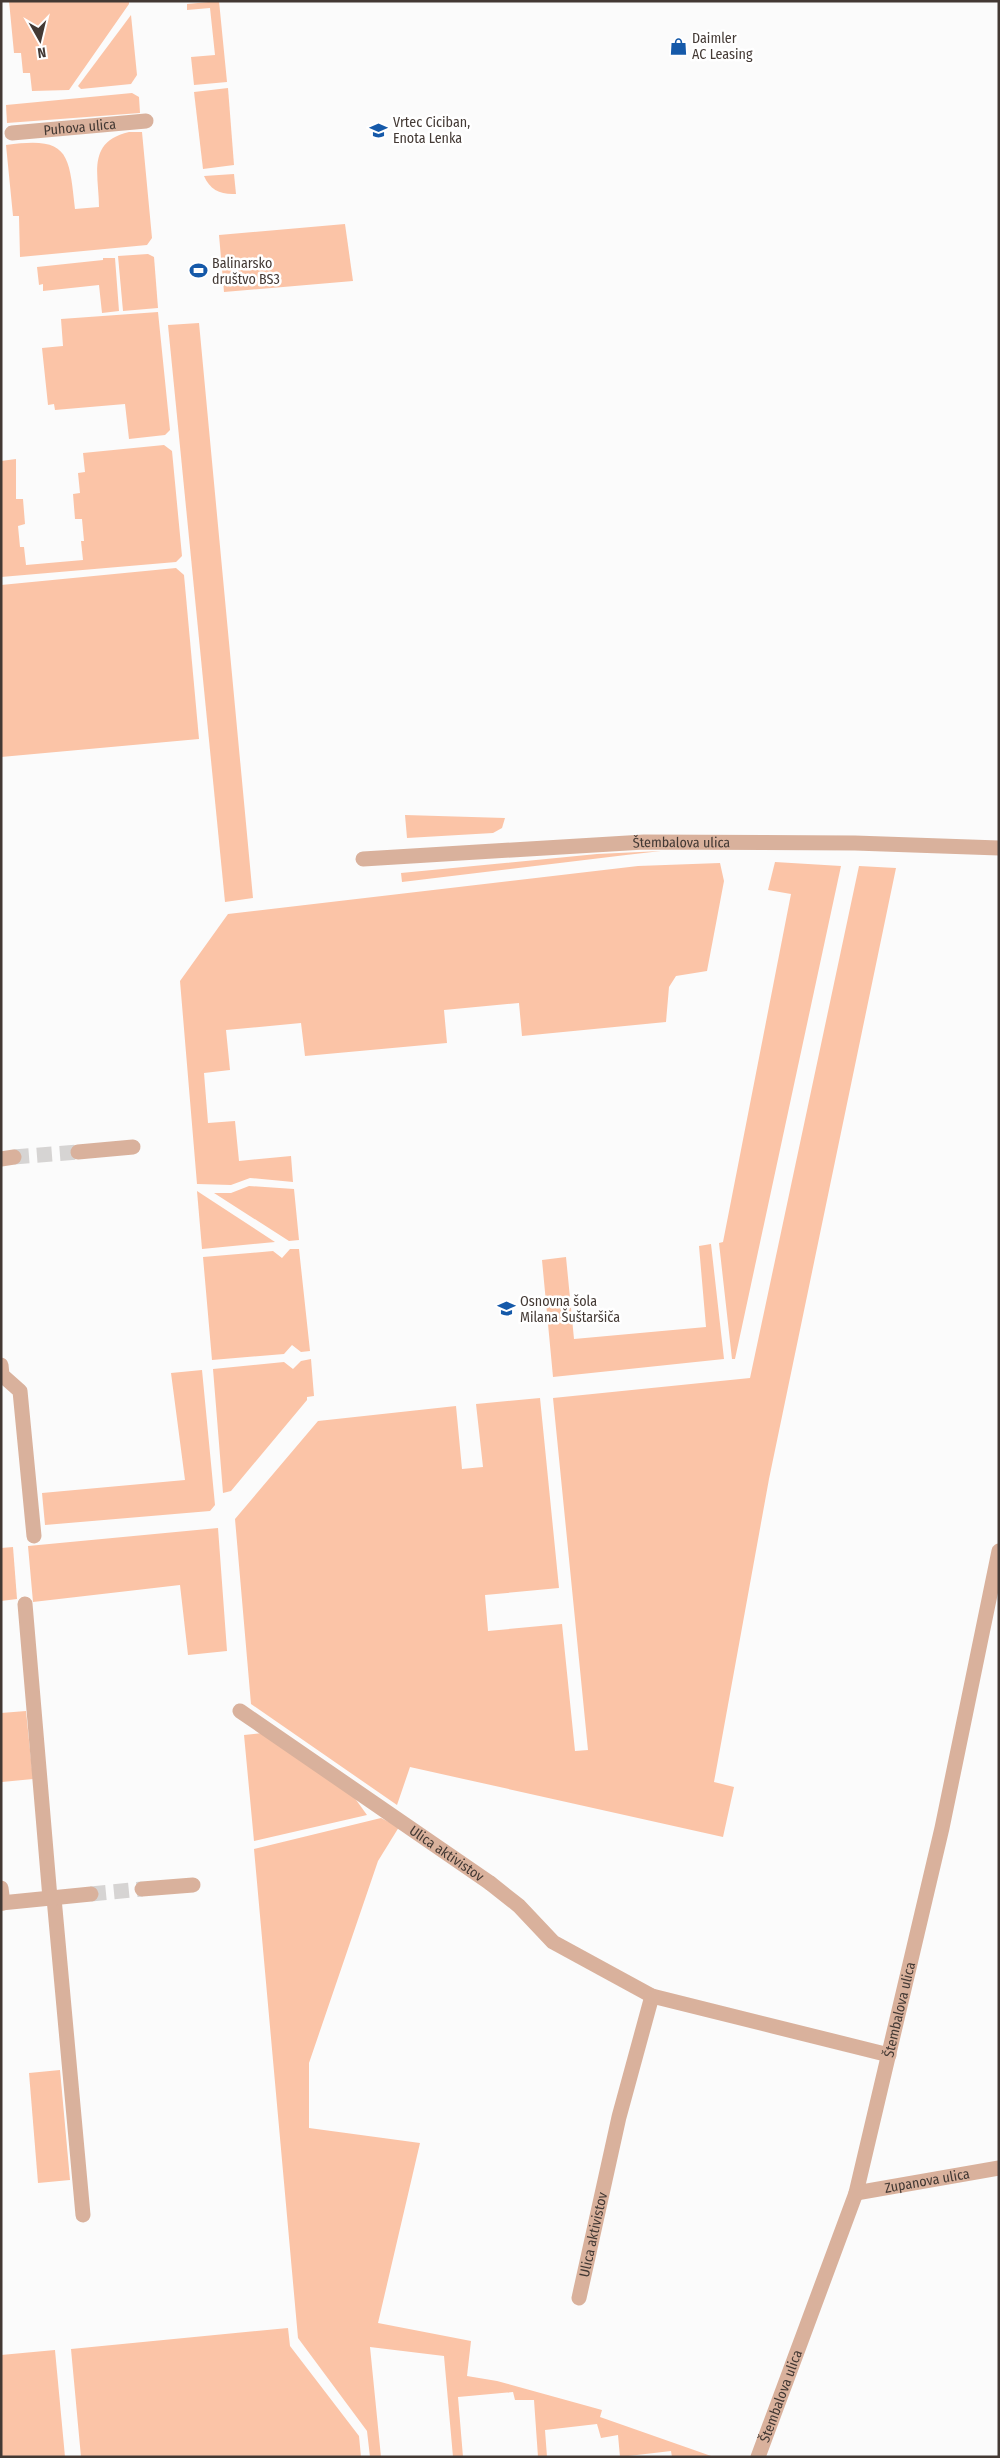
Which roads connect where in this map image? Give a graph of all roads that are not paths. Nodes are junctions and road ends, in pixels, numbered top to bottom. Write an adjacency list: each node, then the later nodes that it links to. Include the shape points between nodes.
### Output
1 (146, 121): 2 (street, Puhova ulica)
2 (12, 133)
3 (999, 848): 4 (street, Štembalova ulica, via 856,843 644,842)
4 (363, 858)
5 (133, 1146): 6 (street)
6 (78, 1152)
7 (1, 1365): 8 (street, via 2,1375 20,1391)
8 (34, 1536)
9 (999, 1551): 18 (street, Štembalova ulica, via 942,1828)
10 (25, 1604): 16 (street)
11 (240, 1711): 17 (street, Ulica aktivistov, via 490,1883 519,1906 553,1942)
12 (193, 1885): 13 (street)
13 (142, 1889)
14 (91, 1894): 16 (street)
15 (2, 1898): 16 (street)
16 (52, 1898): 21 (street)
17 (652, 1996): 18 (street, Ulica aktivistov); 22 (street, Ulica aktivistov, via 619,2117)
18 (889, 2055): 20 (street, Štembalova ulica)
19 (999, 2168): 20 (street, Zupanova ulica)
20 (856, 2193): 23 (street, Štembalova ulica)
21 (83, 2215)
22 (579, 2298)
23 (758, 2457)

